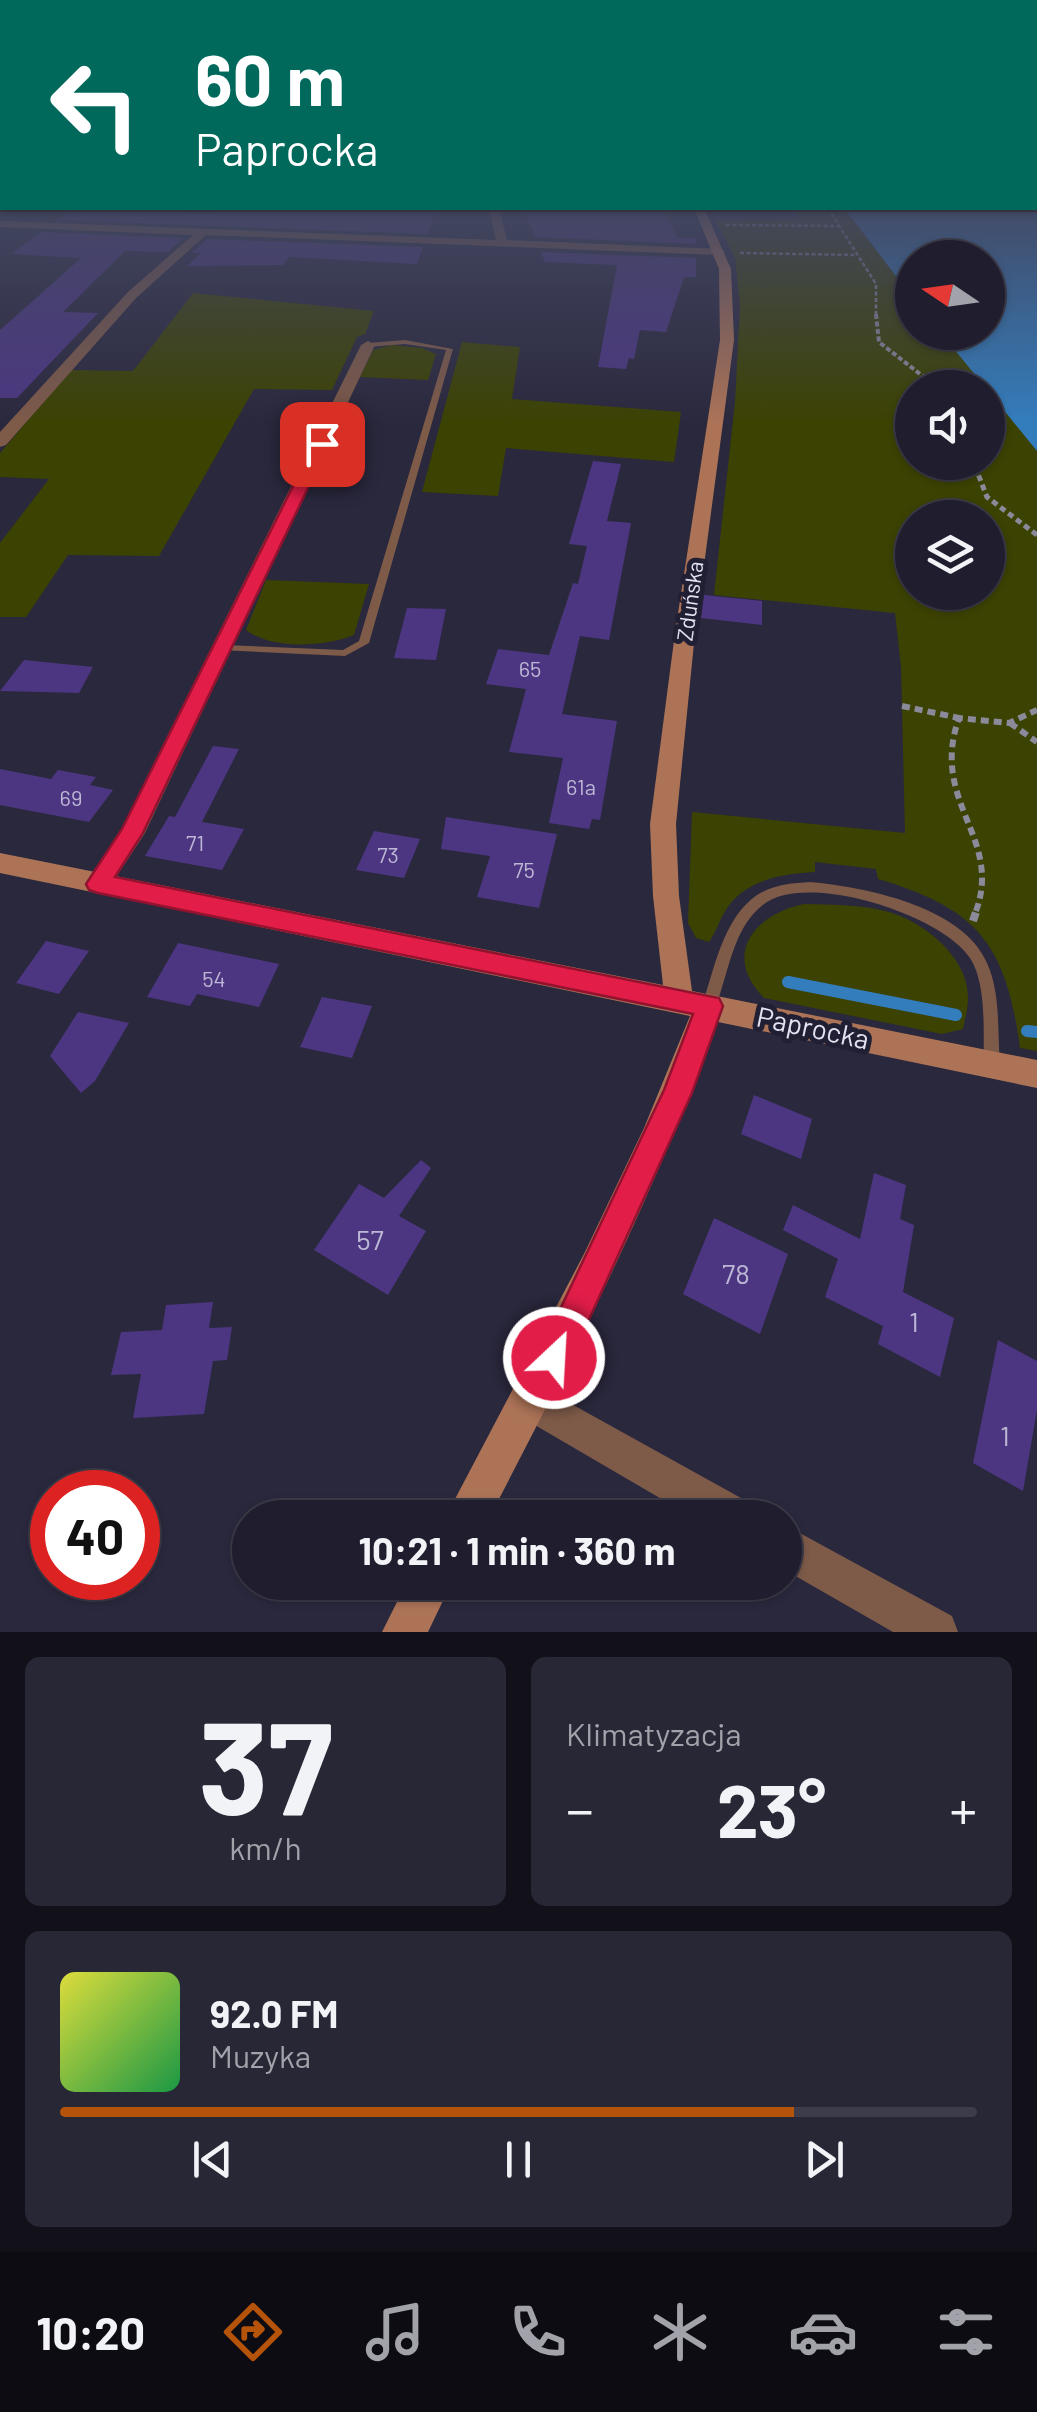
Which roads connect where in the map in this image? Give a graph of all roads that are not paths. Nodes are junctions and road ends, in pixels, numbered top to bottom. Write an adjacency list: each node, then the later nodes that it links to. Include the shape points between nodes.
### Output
1 (157, 272): 4 (street)
2 (725, 272): 8 (street, Zduńska, via 726,358 664,824 666,896)
3 (368, 345): 5 (street); 5 (lane, via 450,348 364,643 345,654)
4 (0, 442)
5 (224, 648): 7 (street, via 132,833)
6 (0, 864): 7 (street, Paprocka)
7 (98, 884): 8 (street, Paprocka)
8 (694, 1003): 9 (street, Paprocka); 9 (lane, via 742,917 766,895 801,889 874,895 901,903 973,950 984,971); 11 (street, Zduńska, via 650,1155)
9 (992, 1065): 10 (street, Paprocka)
10 (1037, 1074)
11 (530, 1400): 12 (street, Zduńska); 13 (street)
12 (476, 1500)
13 (704, 1500)
14 (802, 1556): 17 (street)
15 (421, 1600): 16 (street)
16 (404, 1632)
17 (936, 1632)

